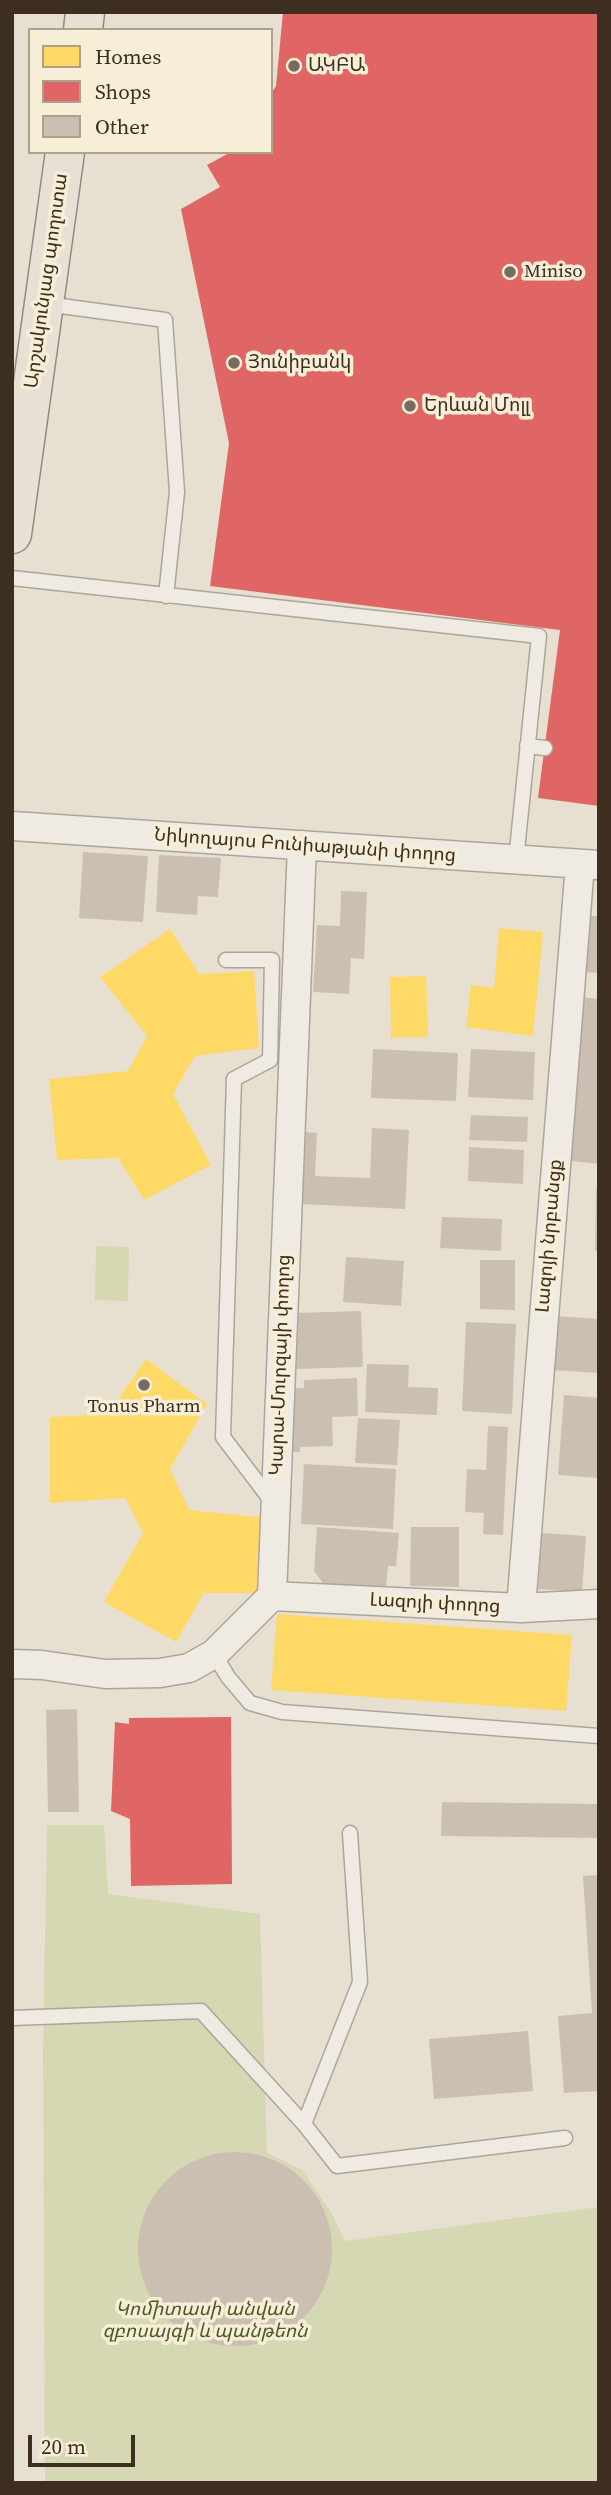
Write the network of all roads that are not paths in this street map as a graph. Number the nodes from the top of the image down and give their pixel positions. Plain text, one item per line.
1 (65, 154) edge
2 (44, 304) junction
3 (12, 534) edge
4 (12, 578) edge
5 (166, 596) junction
6 (527, 746) junction
7 (545, 748) dead end
8 (12, 826) edge
9 (302, 845) junction
10 (516, 860) junction
11 (590, 864) edge
12 (226, 960) dead end
13 (275, 1507) junction
14 (272, 1596) junction
15 (599, 1604) edge
16 (521, 1608) junction
17 (214, 1654) junction
18 (12, 1664) edge
19 (599, 1736) edge
20 (350, 1833) dead end
21 (12, 2018) edge
22 (304, 2124) junction
23 (565, 2138) dead end

1 - 2 main road, Արշակունյաց պողոտա
2 - 3 main road, Արշակունյաց պողոտա
2 - 5 lane
4 - 5 lane
5 - 6 lane
6 - 7 lane
6 - 10 lane
8 - 9 street, Նիկողայոս Բունիաթյանի փողոց
9 - 10 street, Նիկողայոս Բունիաթյանի փողոց
9 - 13 street, Կարա-Մուրզայի փողոց
10 - 11 street, Նիկողայոս Բունիաթյանի փողոց
11 - 16 street, Լազոյի նրբանցք
12 - 13 lane
13 - 14 street, Կարա-Մուրզայի փողոց
14 - 16 street, Լազոյի փողոց
14 - 17 street
15 - 16 street, Լազոյի փողոց
17 - 18 street
17 - 19 lane
20 - 22 lane
21 - 22 lane
22 - 23 lane

